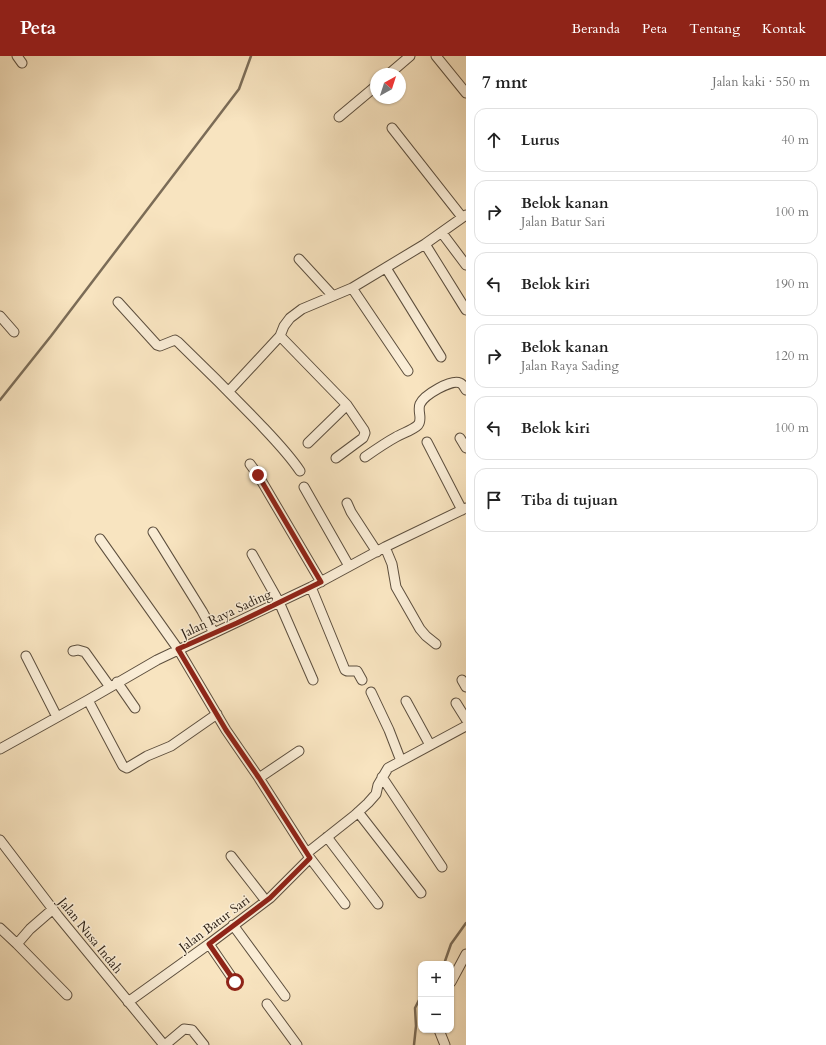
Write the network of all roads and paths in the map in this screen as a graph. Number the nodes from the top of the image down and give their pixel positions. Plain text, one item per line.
1 (410, 56) edge
2 (436, 56) edge
3 (395, 68) edge
4 (370, 91) edge
5 (466, 93) edge
6 (339, 117) dead end
7 (392, 128) dead end
8 (464, 216) edge
9 (442, 233) junction
10 (425, 244) junction
11 (299, 259) dead end
12 (466, 265) edge
13 (386, 268) junction
14 (352, 288) junction
15 (333, 296) junction
16 (118, 302) dead end
17 (466, 310) edge
18 (0, 316) edge
19 (14, 332) dead end
20 (280, 336) junction
21 (441, 357) dead end
22 (408, 372) dead end
23 (466, 390) edge
24 (229, 391) junction
25 (346, 406) junction
26 (460, 438) dead end
27 (427, 442) dead end
28 (308, 443) dead end
29 (466, 448) edge
30 (364, 457) dead end
31 (336, 458) dead end
32 (250, 464) dead end
33 (300, 471) dead end
34 (304, 487) dead end
35 (347, 503) dead end
36 (464, 509) edge
37 (153, 532) dead end
38 (100, 539) dead end
39 (381, 550) junction
40 (252, 554) dead end
41 (349, 566) junction
42 (321, 582) junction
43 (311, 587) junction
44 (279, 602) junction
45 (214, 633) junction
46 (436, 644) dead end
47 (178, 649) junction
48 (73, 650) dead end
49 (26, 656) dead end
50 (313, 680) dead end
51 (362, 680) dead end
52 (114, 685) junction
53 (371, 692) dead end
54 (88, 700) junction
55 (406, 701) dead end
56 (456, 703) dead end
57 (135, 708) dead end
58 (217, 714) junction
59 (58, 717) junction
60 (466, 719) edge
61 (466, 726) edge
62 (430, 745) junction
63 (0, 748) edge
64 (299, 751) dead end
65 (401, 761) junction
66 (382, 777) junction
67 (259, 778) junction
68 (358, 812) junction
69 (328, 837) junction
70 (0, 840) edge
71 (308, 855) junction
72 (231, 856) dead end
73 (442, 867) dead end
74 (421, 893) dead end
75 (266, 901) junction
76 (345, 904) dead end
77 (378, 904) dead end
78 (53, 909) junction
79 (233, 925) junction
80 (0, 928) edge
81 (17, 944) junction
82 (209, 944) junction
83 (466, 954) edge
84 (454, 976) edge
85 (235, 982) dead end
86 (68, 995) dead end
87 (285, 996) dead end
88 (128, 1002) junction
89 (267, 1004) dead end
90 (440, 1033) edge
91 (164, 1045) edge
92 (204, 1045) edge
93 (297, 1045) edge
94 (444, 1045) edge

1 - 3 street
2 - 5 street
4 - 6 street
7 - 8 street
8 - 9 street
9 - 10 street
9 - 12 street
10 - 13 street
10 - 17 street
11 - 15 street
13 - 14 street
13 - 21 street
14 - 15 street
14 - 22 street
15 - 20 street
16 - 24 street
18 - 19 street
20 - 24 street
20 - 25 street
23 - 30 street
24 - 33 street
25 - 28 street
25 - 31 street
26 - 29 street
27 - 36 street
32 - 42 street
34 - 41 street
35 - 39 street
36 - 39 street, Jalan Raya Sading
37 - 45 street
38 - 47 street
39 - 41 street, Jalan Raya Sading
39 - 46 street
40 - 44 street
41 - 42 street, Jalan Raya Sading
42 - 43 street, Jalan Raya Sading
43 - 44 street, Jalan Raya Sading
43 - 51 street
44 - 45 street, Jalan Raya Sading
44 - 50 street
45 - 47 street, Jalan Raya Sading
47 - 52 street, Jalan Raya Sading
47 - 58 street
48 - 52 street
49 - 59 street
52 - 54 street, Jalan Raya Sading
52 - 57 street
53 - 65 street
54 - 58 street
54 - 59 street, Jalan Raya Sading
55 - 62 street
56 - 60 street
58 - 67 street
59 - 63 street, Jalan Raya Sading
61 - 62 street
62 - 65 street
64 - 67 street
65 - 66 street
66 - 68 street, Jalan Batur Sari
66 - 73 street
67 - 71 street
68 - 69 street, Jalan Batur Sari
68 - 74 street
69 - 71 street, Jalan Batur Sari
69 - 77 street
70 - 78 street, Jalan Nusa Indah
71 - 75 street, Jalan Batur Sari
71 - 76 street
72 - 75 street
75 - 79 street, Jalan Batur Sari
78 - 81 street
78 - 88 street, Jalan Nusa Indah
79 - 82 street, Jalan Batur Sari
79 - 87 street
80 - 81 street
81 - 86 street
82 - 85 street
82 - 88 street, Jalan Batur Sari
83 - 84 street
88 - 91 street, Jalan Nusa Indah
89 - 93 street
90 - 94 street
91 - 92 street

